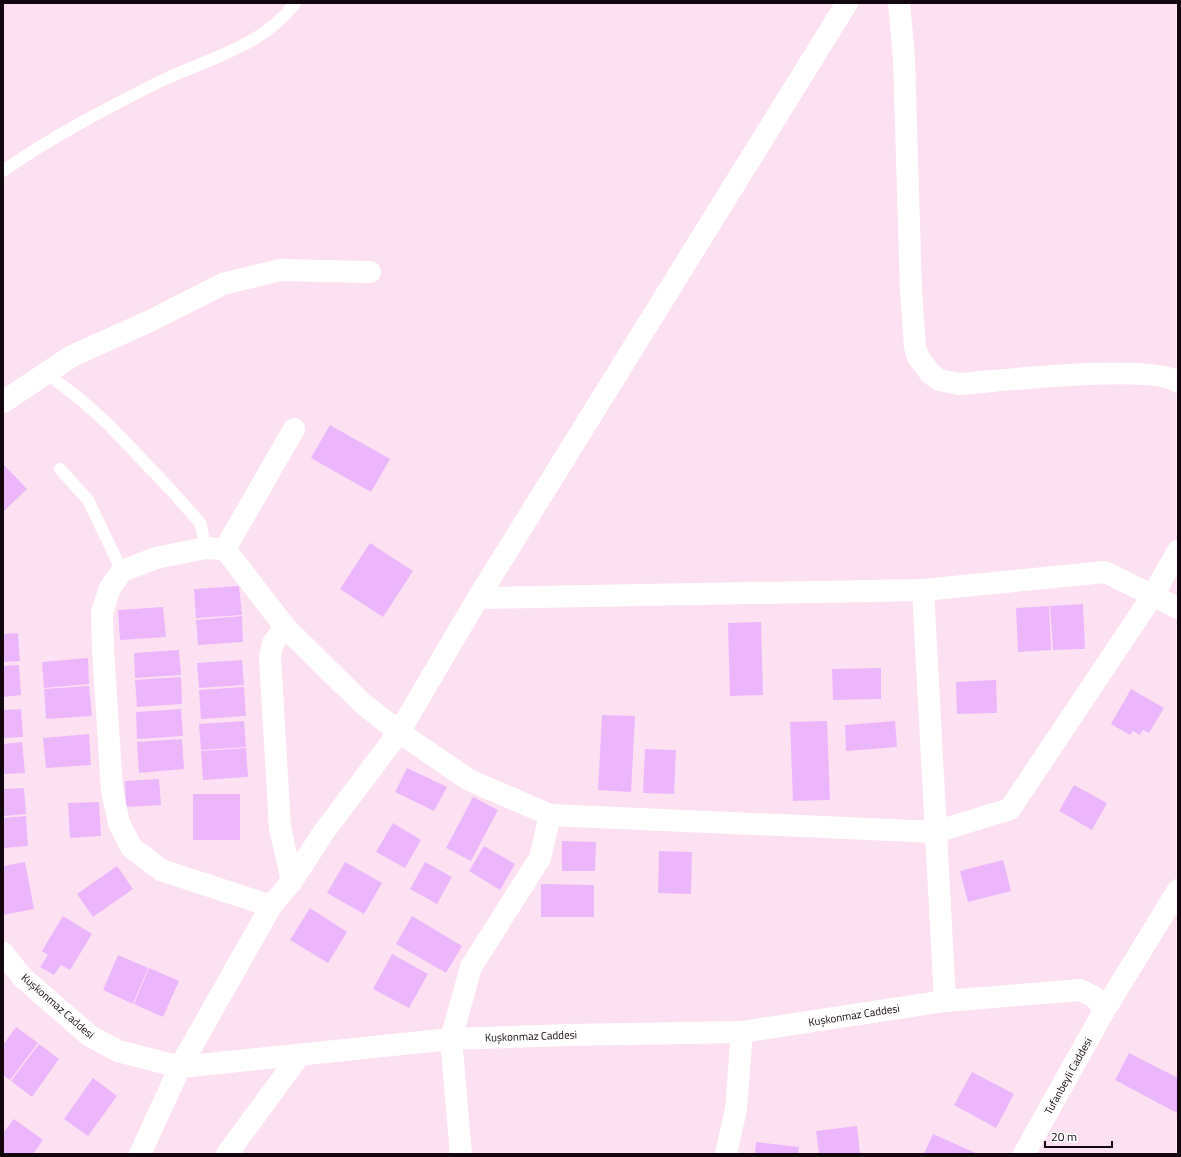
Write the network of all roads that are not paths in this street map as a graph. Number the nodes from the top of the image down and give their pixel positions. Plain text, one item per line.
1 (295, 3) edge
2 (847, 3) edge
3 (899, 3) edge
4 (3, 171) edge
5 (370, 272) dead end
6 (46, 373) junction
7 (1178, 382) edge
8 (3, 402) edge
9 (294, 429) dead end
10 (60, 469) dead end
11 (215, 548) junction
12 (1178, 551) edge
13 (122, 572) junction
14 (923, 590) junction
15 (1153, 595) junction
16 (478, 598) junction
17 (1178, 608) edge
18 (285, 626) junction
19 (399, 732) junction
20 (550, 815) junction
21 (935, 832) junction
22 (292, 881) junction
23 (1178, 890) edge
24 (271, 906) junction
25 (3, 953) edge
26 (945, 1001) junction
27 (1100, 1005) junction
28 (742, 1032) junction
29 (451, 1039) junction
30 (300, 1056) junction
31 (180, 1067) junction
32 (140, 1154) edge
33 (227, 1154) edge
34 (461, 1154) edge
35 (726, 1154) edge
36 (1024, 1154) edge

1 - 4 lane
2 - 16 street
3 - 7 street
5 - 6 street
6 - 8 street
6 - 11 lane
9 - 11 street
10 - 13 lane
11 - 13 street
11 - 18 street
12 - 15 street
13 - 24 street
14 - 15 street
14 - 16 street
14 - 21 street
15 - 17 street
15 - 21 street
16 - 19 street
18 - 19 street
18 - 22 street
19 - 20 street
19 - 22 street
20 - 21 street
20 - 29 street
21 - 26 street
22 - 24 street
23 - 27 street, Tufanbeyli Caddesi
24 - 31 street
25 - 31 street, Kuşkonmaz Caddesi
26 - 27 street, Kuşkonmaz Caddesi
26 - 28 street, Kuşkonmaz Caddesi
27 - 36 street, Tufanbeyli Caddesi
28 - 29 street, Kuşkonmaz Caddesi
28 - 35 street
29 - 30 street, Kuşkonmaz Caddesi
29 - 34 street
30 - 31 street, Kuşkonmaz Caddesi
30 - 33 street
31 - 32 street

